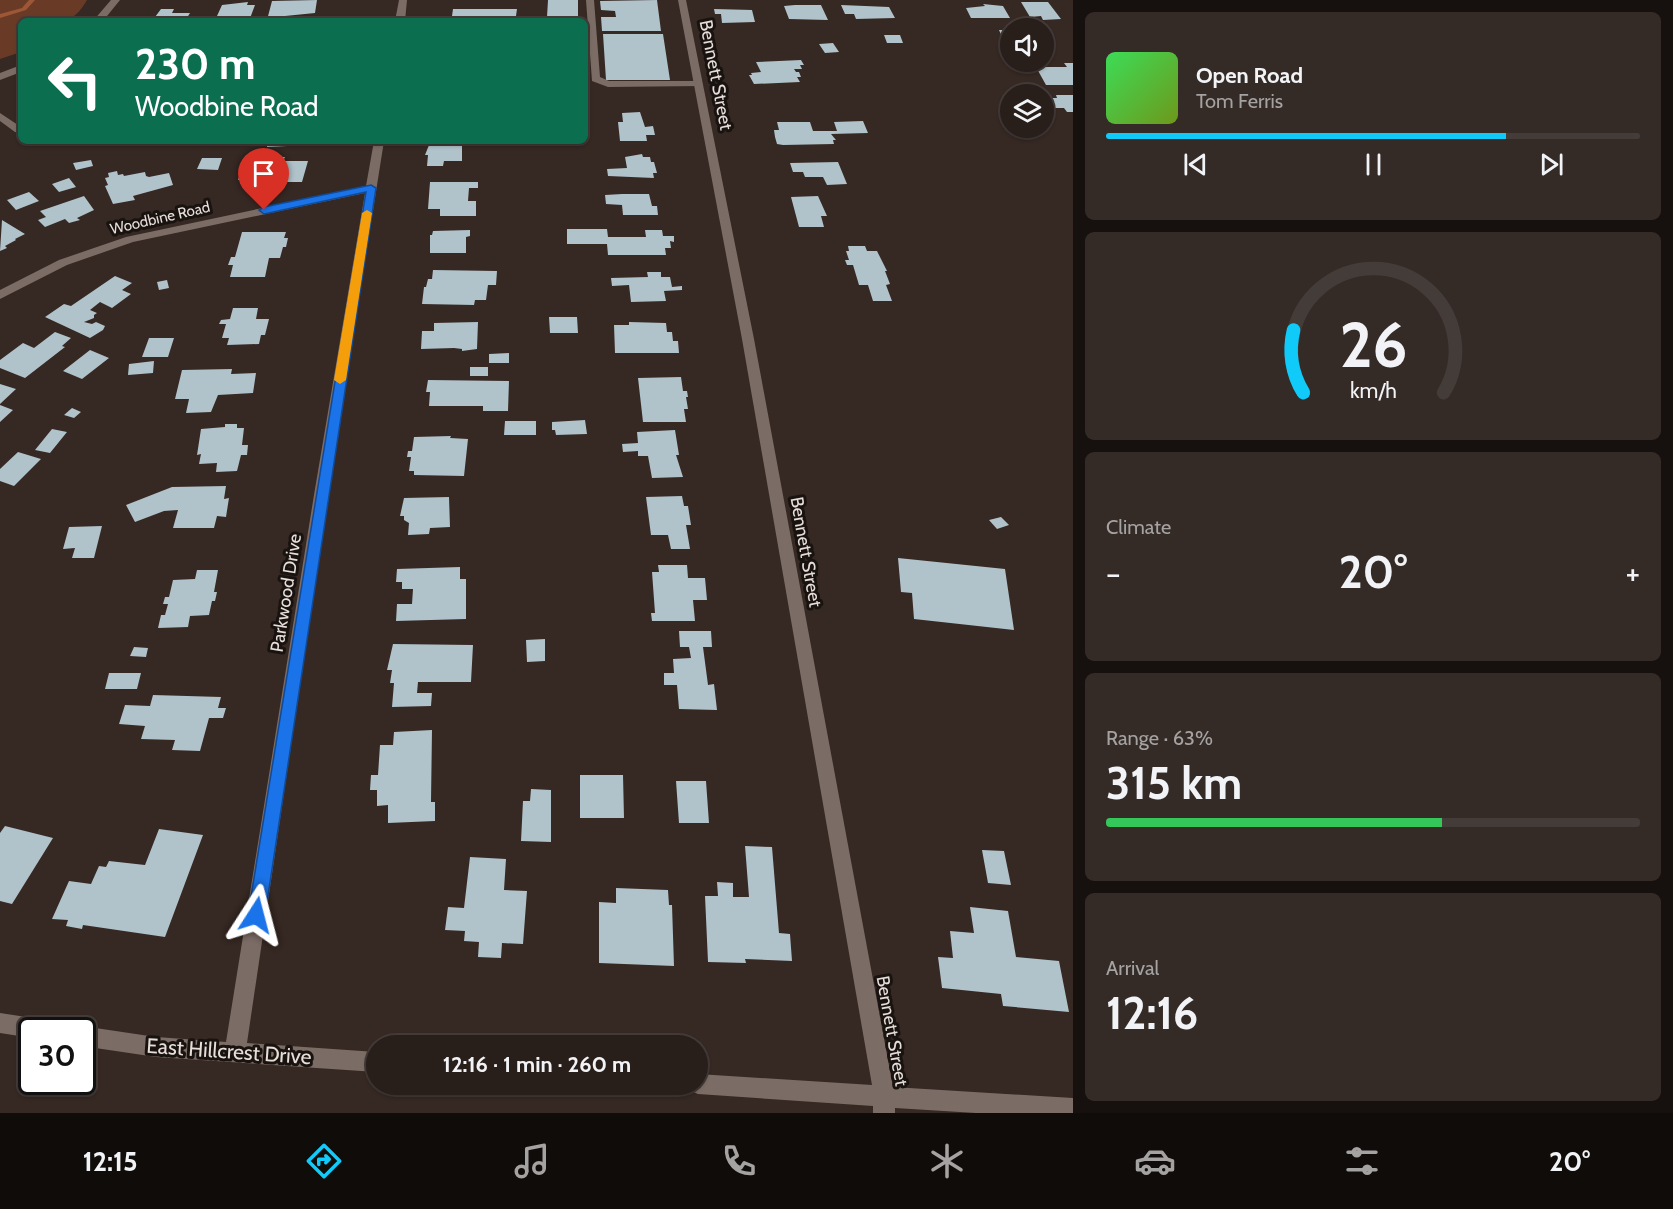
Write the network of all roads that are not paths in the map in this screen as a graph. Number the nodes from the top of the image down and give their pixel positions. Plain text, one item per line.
1 (116, 0) edge
2 (403, 0) edge
3 (590, 0) edge
4 (682, 0) edge
5 (101, 18) edge
6 (400, 18) edge
7 (18, 69) edge
8 (0, 77) edge
9 (698, 84) junction
10 (0, 116) edge
11 (18, 129) edge
12 (378, 144) edge
13 (371, 188) junction
14 (0, 295) edge
15 (0, 1023) edge
16 (18, 1026) edge
17 (96, 1038) edge
18 (235, 1052) junction
19 (366, 1061) edge
20 (708, 1084) edge
21 (884, 1105) edge
22 (1073, 1109) edge

1 - 5 street
2 - 6 street
3 - 9 street
4 - 9 street, Bennett Street
7 - 8 street
9 - 21 street, Bennett Street
10 - 11 street
12 - 13 street, Parkwood Drive
13 - 14 street, Woodbine Road
13 - 18 street, Parkwood Drive
15 - 16 street
17 - 18 street, East Hillcrest Drive
18 - 19 street, East Hillcrest Drive
20 - 21 street
21 - 22 street

